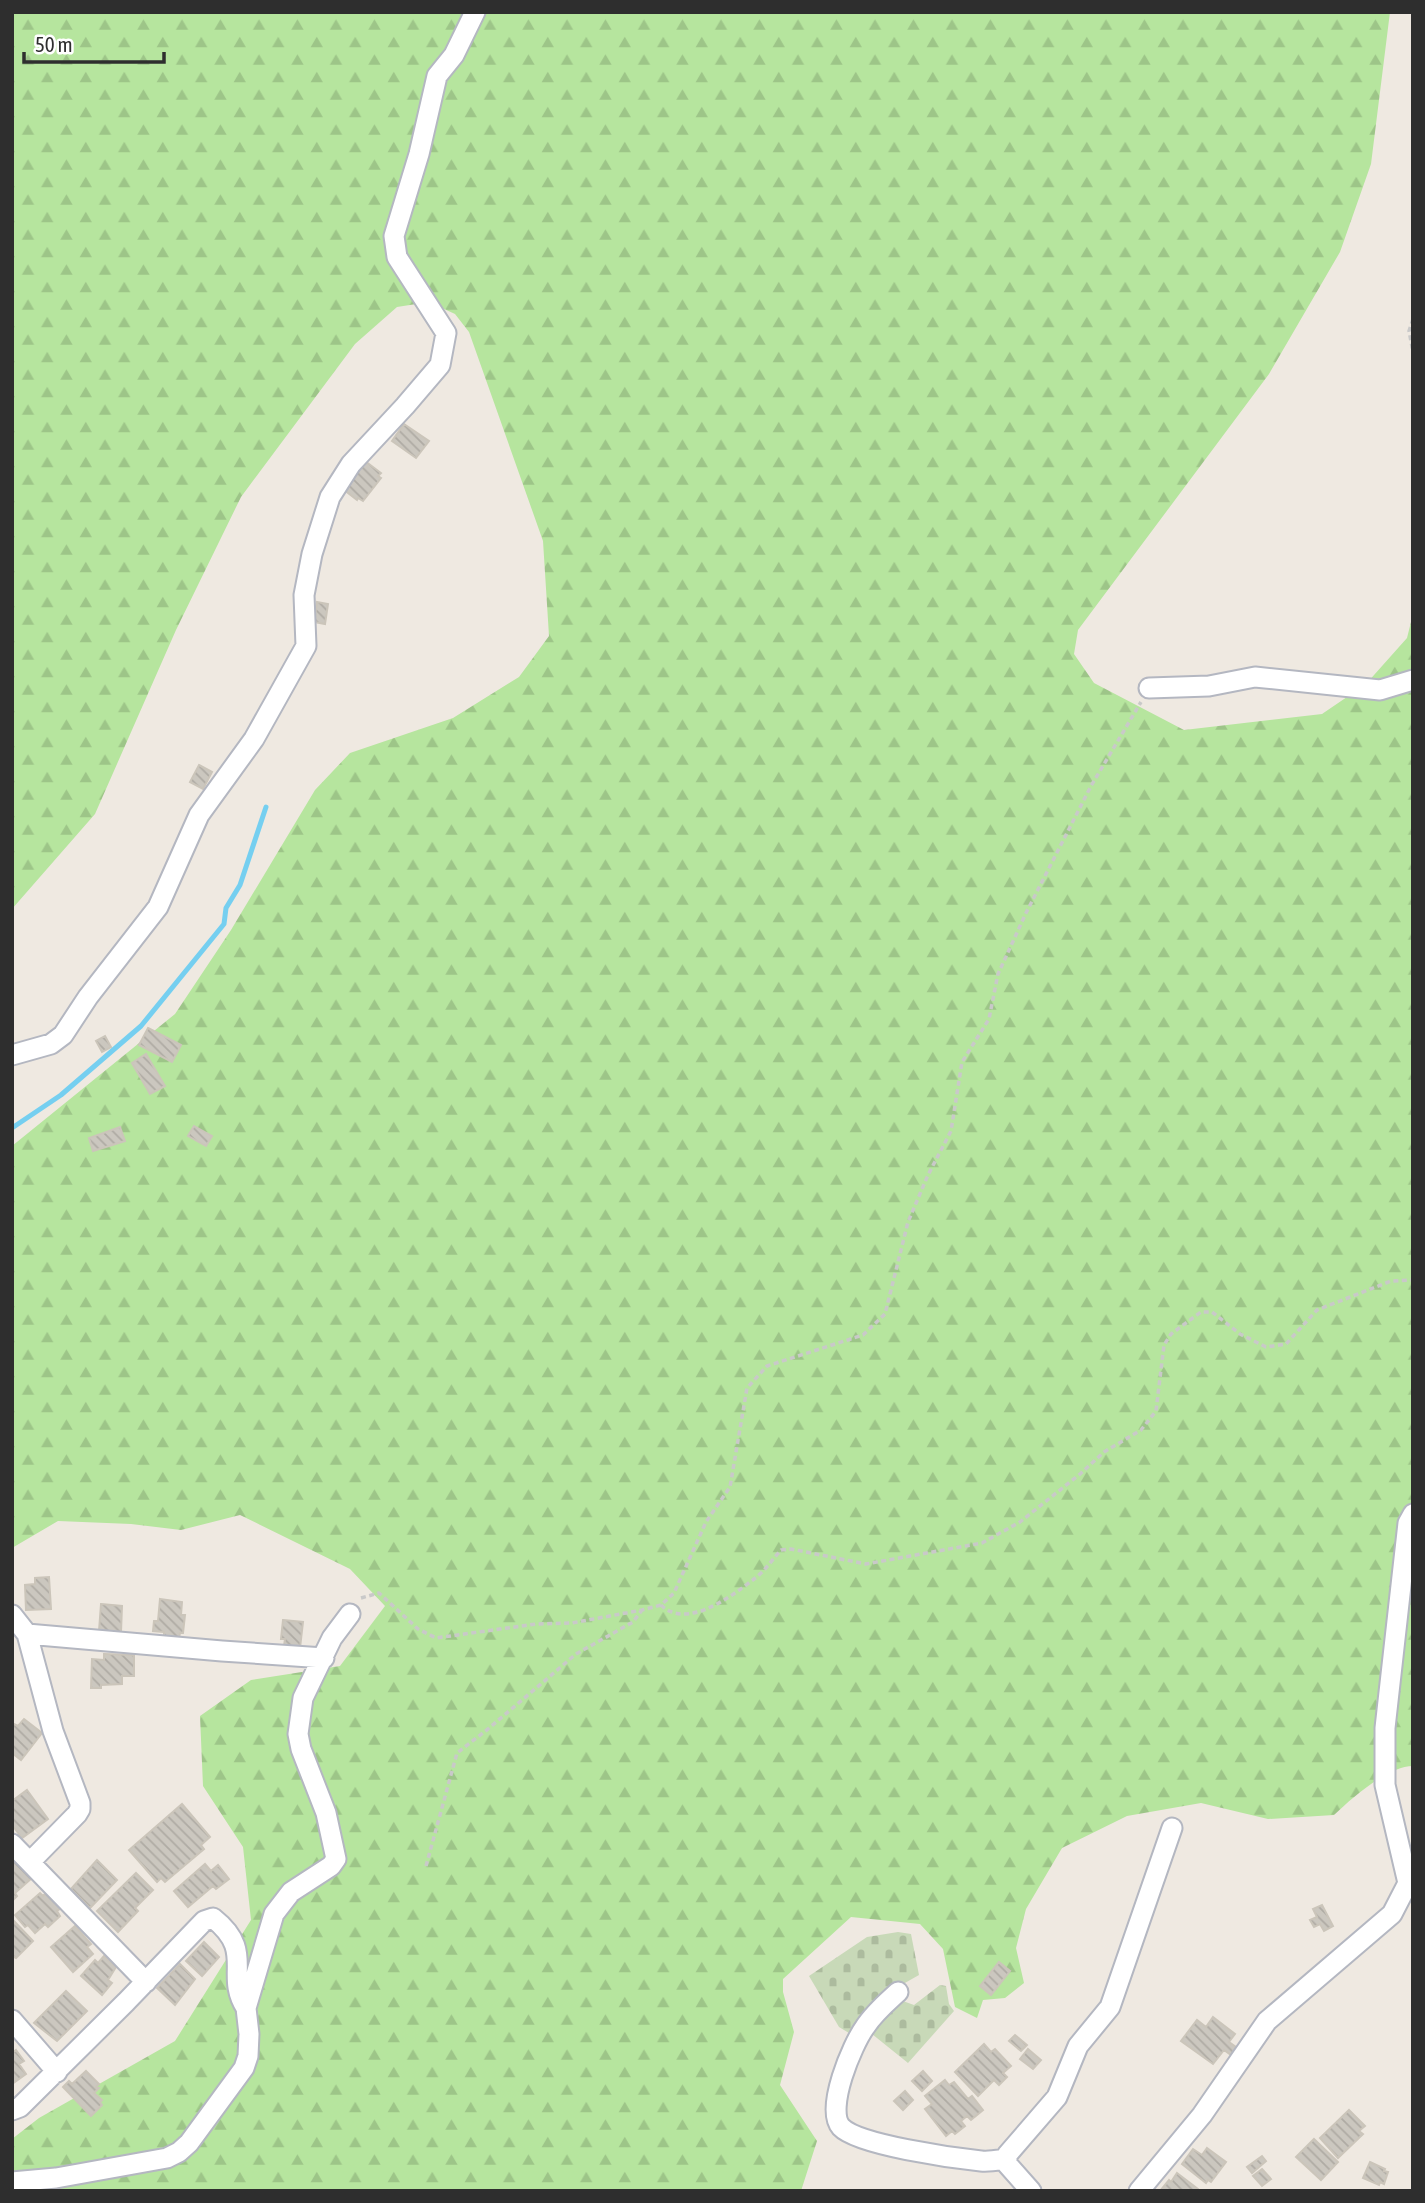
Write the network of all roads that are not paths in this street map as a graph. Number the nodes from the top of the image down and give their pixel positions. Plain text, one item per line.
1 (475, 12) edge
2 (1413, 680) edge
3 (1149, 688) road end
4 (12, 1055) edge
5 (1413, 1514) edge
6 (350, 1614) road end
7 (12, 1615) edge
8 (27, 1634) junction
9 (324, 1658) junction
10 (1172, 1828) dead end
11 (12, 1843) edge
12 (30, 1862) junction
13 (1411, 1881) edge
14 (146, 1982) junction
15 (898, 1992) dead end
16 (246, 2008) junction
17 (12, 2020) edge
18 (57, 2072) junction
19 (12, 2110) edge
20 (1007, 2159) junction
21 (12, 2182) edge
22 (1031, 2191) edge
23 (1139, 2191) edge

1 - 4 street
2 - 3 street
5 - 13 street
6 - 9 street
7 - 8 street
8 - 9 street
8 - 12 street
9 - 16 street
10 - 20 street
11 - 12 street
12 - 14 street
13 - 23 street
14 - 16 street
14 - 18 street
15 - 20 street
16 - 21 street
17 - 18 street
18 - 19 street
20 - 22 street

